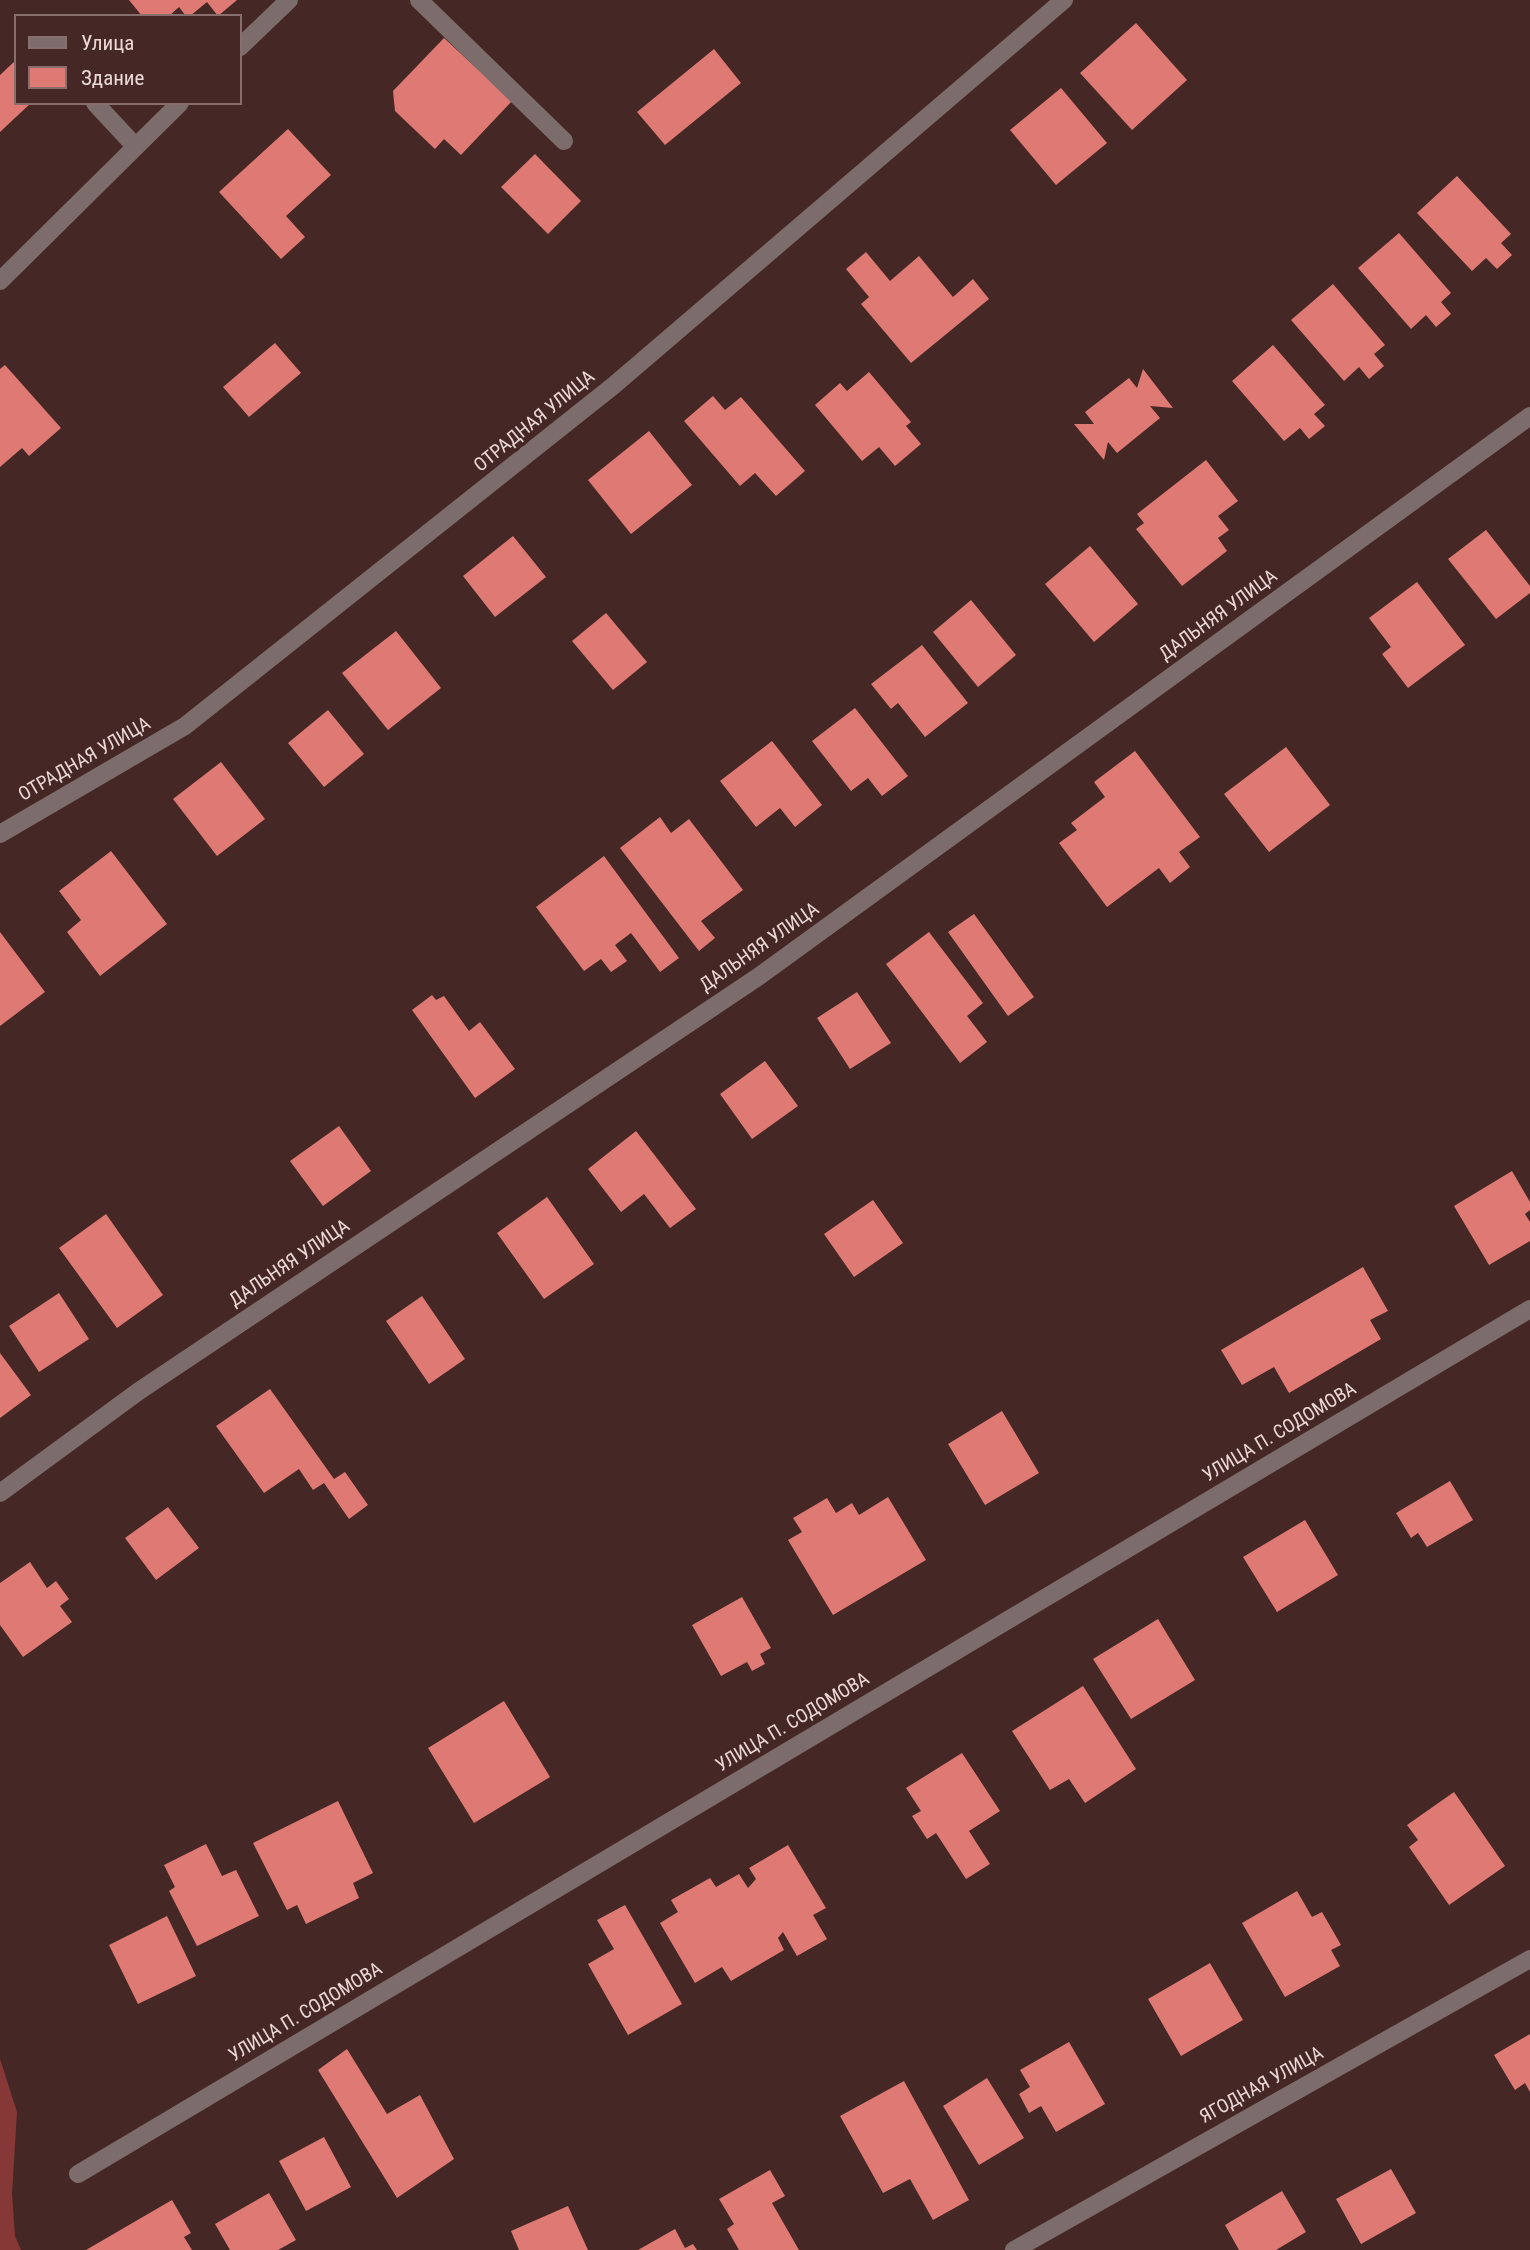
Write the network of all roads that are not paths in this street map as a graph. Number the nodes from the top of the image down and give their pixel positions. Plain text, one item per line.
1 (289, 0) edge
2 (419, 0) edge
3 (1064, 0) edge
4 (242, 45) edge
5 (97, 105) edge
6 (178, 105) edge
7 (564, 141) dead end
8 (135, 146) junction
9 (0, 281) edge
10 (1530, 416) edge
11 (0, 834) edge
12 (1530, 1308) edge
13 (0, 1493) edge
14 (1530, 1959) edge
15 (78, 2174) dead end
16 (1014, 2250) edge

1 - 4 street
2 - 7 street
3 - 11 street, ОТРАДНАЯ УЛИЦА
5 - 8 street
6 - 8 street
8 - 9 street
10 - 13 street, ДАЛЬНЯЯ УЛИЦА
12 - 15 street, УЛИЦА П. СОДОМОВА
14 - 16 street, ЯГОДНАЯ УЛИЦА

